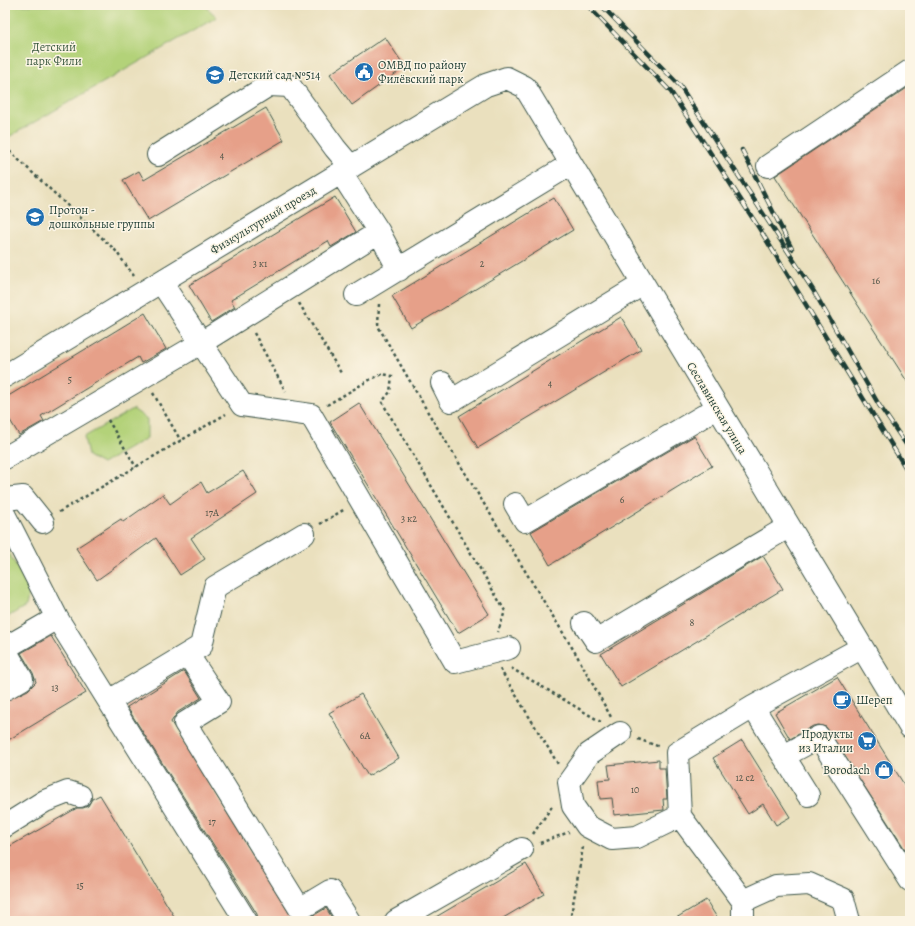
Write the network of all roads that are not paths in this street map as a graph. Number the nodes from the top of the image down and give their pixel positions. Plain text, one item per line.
1 (910, 71) edge
2 (525, 87) joint
3 (158, 155) dead end
4 (571, 164) junction
5 (768, 166) dead end
6 (346, 170) junction
7 (379, 232) junction
8 (398, 270) junction
9 (643, 284) junction
10 (153, 287) junction
11 (356, 295) dead end
12 (201, 343) junction
13 (5, 376) edge
14 (442, 383) dead end
15 (717, 408) junction
16 (5, 458) edge
17 (5, 499) edge
18 (515, 504) dead end
19 (5, 516) edge
20 (43, 522) road end
21 (788, 527) junction
22 (304, 534) road end
23 (57, 618) junction
24 (584, 623) dead end
25 (861, 648) junction
26 (5, 649) edge
27 (499, 650) road end
28 (188, 655) junction
29 (5, 689) edge
30 (109, 701) junction
31 (753, 707) junction
32 (910, 728) edge
33 (620, 733) road end
34 (784, 756) junction
35 (808, 795) dead end
36 (80, 796) dead end
37 (680, 816) junction
38 (5, 826) edge
39 (522, 849) road end
40 (907, 870) edge
41 (743, 911) edge
42 (246, 921) edge
43 (349, 921) edge
44 (396, 921) edge
45 (849, 921) edge

1 - 5 street
2 - 4 street, Сеславинская улица
2 - 6 street, Физкультурный проезд
3 - 6 street
4 - 8 street
4 - 9 street, Сеславинская улица
6 - 7 street
6 - 10 street, Физкультурный проезд
7 - 8 street
7 - 12 street
8 - 11 street
9 - 14 street
9 - 15 street, Сеславинская улица
10 - 12 street
10 - 13 street, Физкультурный проезд
12 - 16 street
12 - 27 street
15 - 18 street
15 - 21 street, Сеславинская улица
17 - 20 street
19 - 23 street
21 - 24 street
21 - 25 street, Сеславинская улица
22 - 28 street
23 - 26 street
23 - 30 street
25 - 31 street
25 - 32 street, Сеславинская улица
26 - 29 street
28 - 30 street
28 - 43 street
30 - 42 street
31 - 34 street
31 - 37 street
33 - 37 street
34 - 35 street
34 - 40 street
36 - 38 street
37 - 41 street
39 - 44 street
41 - 45 street

